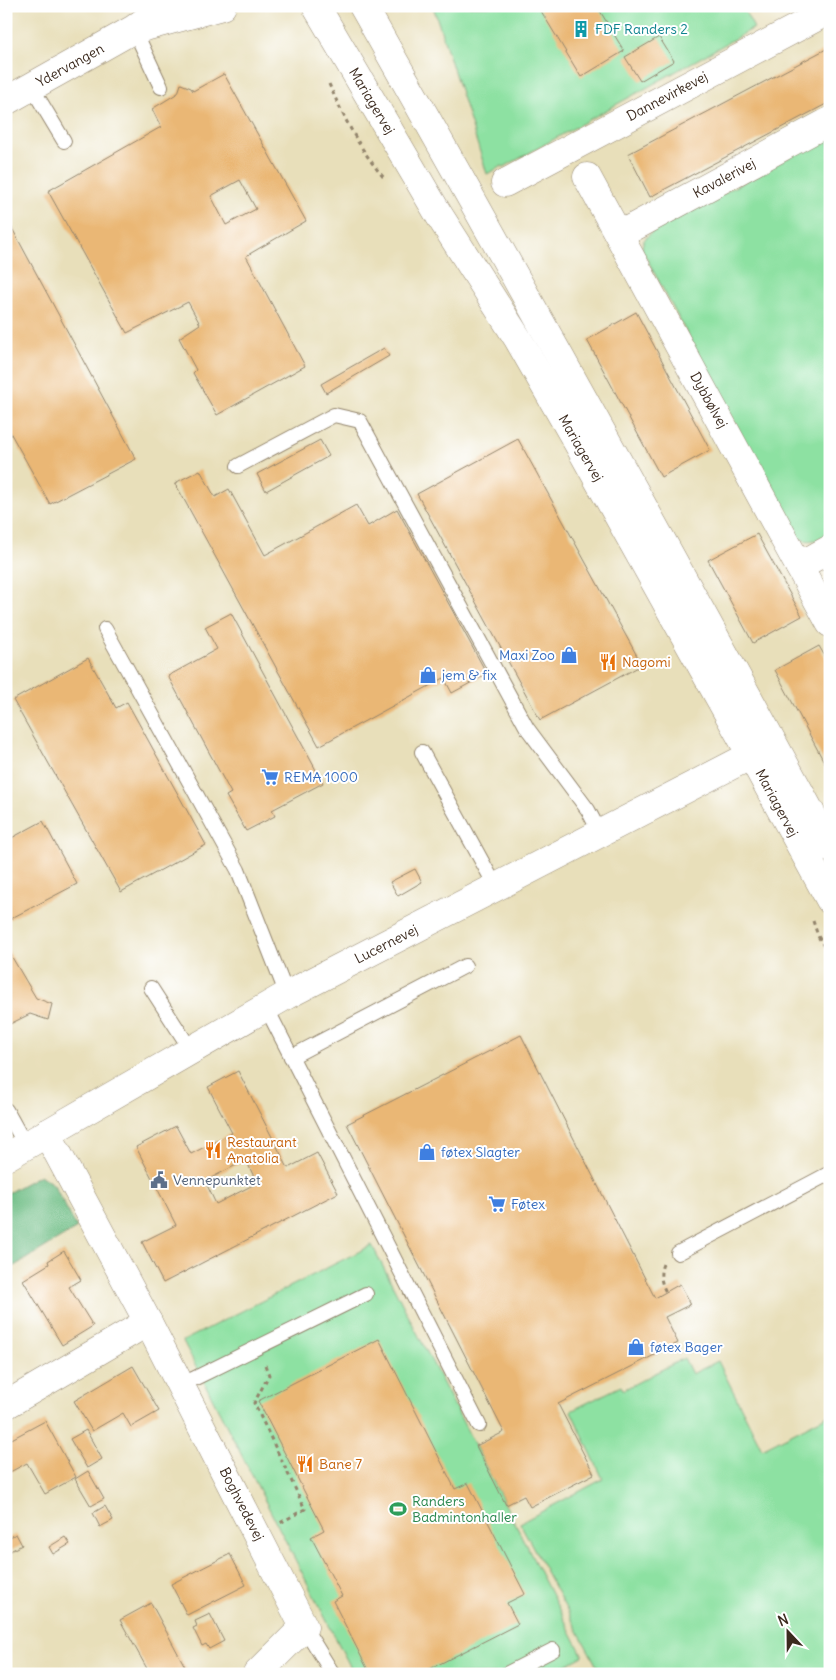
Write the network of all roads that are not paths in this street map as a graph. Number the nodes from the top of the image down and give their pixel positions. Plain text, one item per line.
1 (165, 6) edge
2 (222, 6) edge
3 (316, 6) edge
4 (363, 6) edge
5 (830, 10) edge
6 (134, 29) junction
7 (32, 86) junction
8 (161, 86) dead end
9 (6, 101) edge
10 (830, 121) edge
11 (64, 141) dead end
12 (587, 177) dead end
13 (505, 183) dead end
14 (618, 235) junction
15 (238, 466) dead end
16 (830, 550) edge
17 (800, 566) junction
18 (830, 623) edge
19 (104, 630) dead end
20 (762, 749) junction
21 (422, 752) dead end
22 (600, 833) junction
23 (830, 848) edge
24 (496, 887) junction
25 (830, 900) edge
26 (465, 966) dead end
27 (151, 988) dead end
28 (276, 1001) junction
29 (191, 1050) junction
30 (291, 1057) junction
31 (6, 1110) edge
32 (26, 1145) edge
33 (830, 1173) edge
34 (678, 1253) dead end
35 (366, 1294) dead end
36 (148, 1322) junction
37 (181, 1385) junction
38 (6, 1405) edge
39 (479, 1425) dead end
40 (304, 1627) junction
41 (553, 1650) dead end
42 (257, 1674) edge
43 (333, 1674) edge
44 (506, 1674) edge

1 - 6 street, Ydervangen
2 - 6 street, Ydervangen
3 - 20 street, Mariagervej
4 - 20 street, Mariagervej
5 - 13 street, Dannevirkevej
6 - 7 street, Ydervangen
6 - 8 lane
7 - 9 street, Ydervangen
7 - 11 lane
10 - 14 street, Kavalerivej
12 - 14 street, Dybbølvej
14 - 17 street, Dybbølvej
15 - 22 lane
16 - 17 street
17 - 18 street, Dybbølvej
19 - 28 lane
20 - 22 street, Lucernevej
20 - 23 street, Mariagervej
20 - 25 street, Mariagervej
21 - 24 lane
22 - 24 street, Lucernevej
24 - 28 street, Lucernevej
26 - 30 lane
27 - 29 lane
28 - 29 street, Lucernevej
28 - 30 lane
29 - 32 street, Lucernevej
30 - 39 lane
31 - 32 lane
32 - 36 street, Boghvedevej
33 - 34 lane
35 - 37 lane
36 - 37 street, Boghvedevej
36 - 38 street
37 - 40 street, Boghvedevej
40 - 42 street
40 - 43 lane
41 - 44 lane

